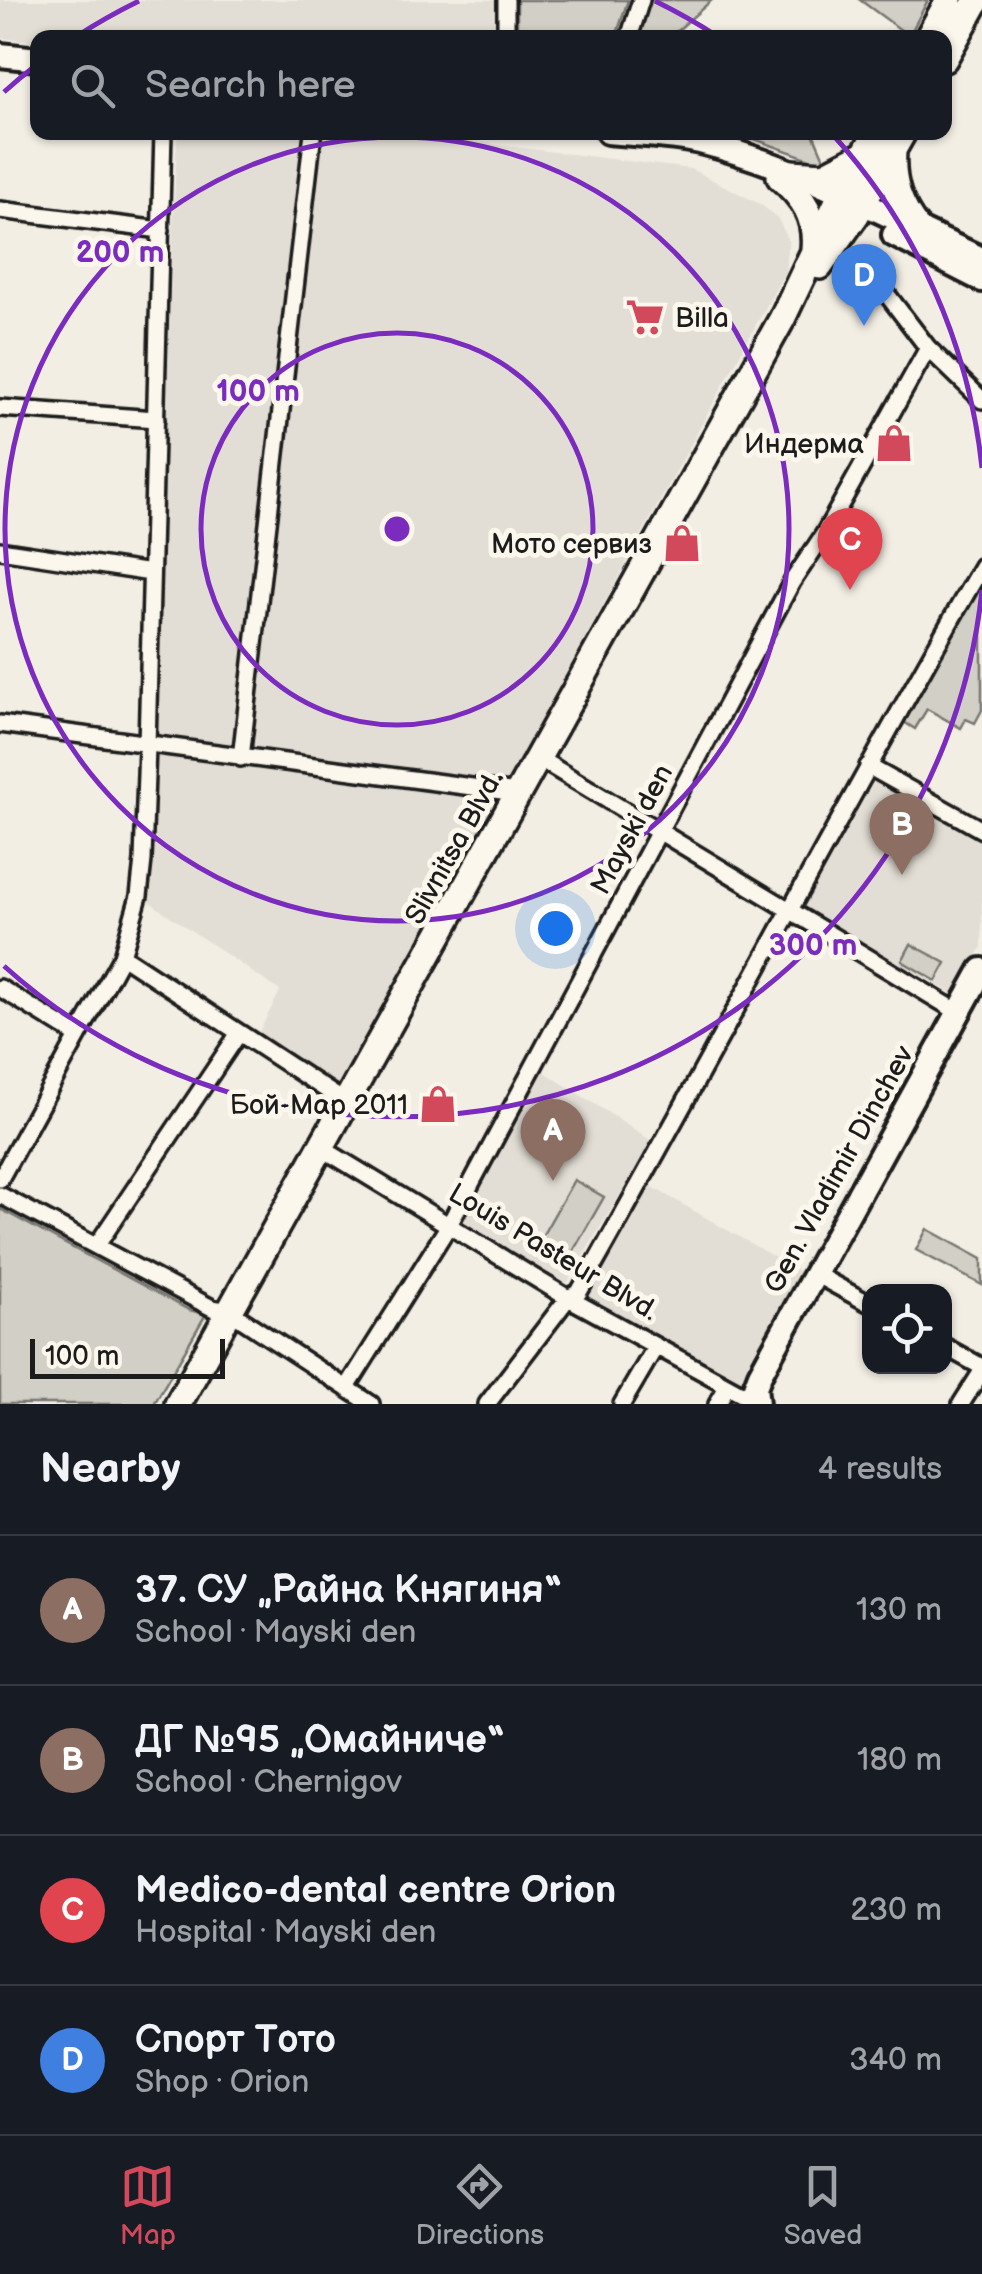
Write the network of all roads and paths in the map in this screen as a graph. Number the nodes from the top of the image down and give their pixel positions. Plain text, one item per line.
1 (506, 0) edge
2 (641, 0) edge
3 (949, 0) edge
4 (977, 0) edge
5 (506, 30) edge
6 (632, 30) edge
7 (932, 30) edge
8 (952, 45) edge
9 (0, 55) edge
10 (30, 58) edge
11 (163, 140) edge
12 (312, 140) edge
13 (688, 140) edge
14 (885, 141) edge
15 (785, 175) junction
16 (849, 204) junction
17 (0, 210) edge
18 (161, 230) junction
19 (918, 230) junction
20 (814, 249) junction
21 (982, 259) edge
22 (873, 276) dead end
23 (982, 280) edge
24 (782, 319) junction
25 (928, 348) junction
26 (982, 400) edge
27 (0, 408) edge
28 (156, 418) junction
29 (0, 550) edge
30 (982, 566) edge
31 (151, 573) junction
32 (0, 724) edge
33 (147, 746) junction
34 (241, 758) junction
35 (538, 758) junction
36 (868, 766) junction
37 (517, 793) junction
38 (659, 829) junction
39 (982, 830) edge
40 (791, 910) junction
41 (122, 956) junction
42 (982, 970) edge
43 (0, 988) edge
44 (958, 1012) junction
45 (239, 1033) junction
46 (78, 1036) junction
47 (346, 1102) junction
48 (320, 1147) junction
49 (0, 1179) edge
50 (0, 1195) edge
51 (449, 1224) junction
52 (98, 1245) junction
53 (815, 1274) junction
54 (568, 1298) junction
55 (862, 1300) edge
56 (229, 1311) junction
57 (656, 1346) junction
58 (952, 1351) edge
59 (982, 1369) edge
60 (348, 1386) junction
61 (727, 1386) junction
62 (756, 1402) edge
63 (178, 1404) edge
64 (371, 1404) edge
65 (487, 1404) edge
66 (622, 1404) edge
67 (717, 1404) edge
68 (960, 1404) edge

1 - 5 street
2 - 6 street
3 - 7 main road
4 - 8 main road
9 - 10 street
11 - 18 street
12 - 34 street
13 - 15 street
14 - 15 main road
14 - 16 main road, Slivnitsa Blvd.
14 - 19 main road
15 - 16 street
15 - 20 main road
16 - 19 street
16 - 20 main road, Slivnitsa Blvd.
16 - 23 street
16 - 24 main road, Slivnitsa Blvd.
17 - 18 street
18 - 28 street
19 - 21 street
20 - 24 main road, Slivnitsa Blvd.
22 - 25 street
24 - 35 main road, Slivnitsa Blvd.
25 - 26 street
25 - 38 street, Mayski den
27 - 28 street
28 - 31 street
29 - 31 street
30 - 36 street
31 - 33 street
32 - 33 street
33 - 34 street
33 - 41 street
34 - 37 street
35 - 37 main road, Slivnitsa Blvd.
35 - 38 street
36 - 39 street
36 - 40 street
37 - 47 main road, Slivnitsa Blvd.
38 - 40 street
38 - 51 street, Mayski den
40 - 44 street
40 - 54 street
41 - 45 street
41 - 46 street
42 - 44 street, Gen. Vladimir Dinchev
43 - 46 street
44 - 53 street, Gen. Vladimir Dinchev
45 - 47 street
45 - 52 street
46 - 49 street
47 - 48 main road, Slivnitsa Blvd.
48 - 51 street, Louis Pasteur Blvd.
48 - 56 main road, Slivnitsa Blvd.
50 - 52 street
51 - 54 street, Louis Pasteur Blvd.
51 - 60 street, Mayski den
52 - 56 street
53 - 55 street
53 - 62 street, Gen. Vladimir Dinchev
54 - 57 street, Louis Pasteur Blvd.
54 - 65 street
56 - 60 street
56 - 63 main road, Slivnitsa Blvd.
57 - 61 street, Louis Pasteur Blvd.
57 - 66 street
58 - 59 street
59 - 68 street
60 - 64 street
61 - 62 street, Louis Pasteur Blvd.
61 - 67 street

